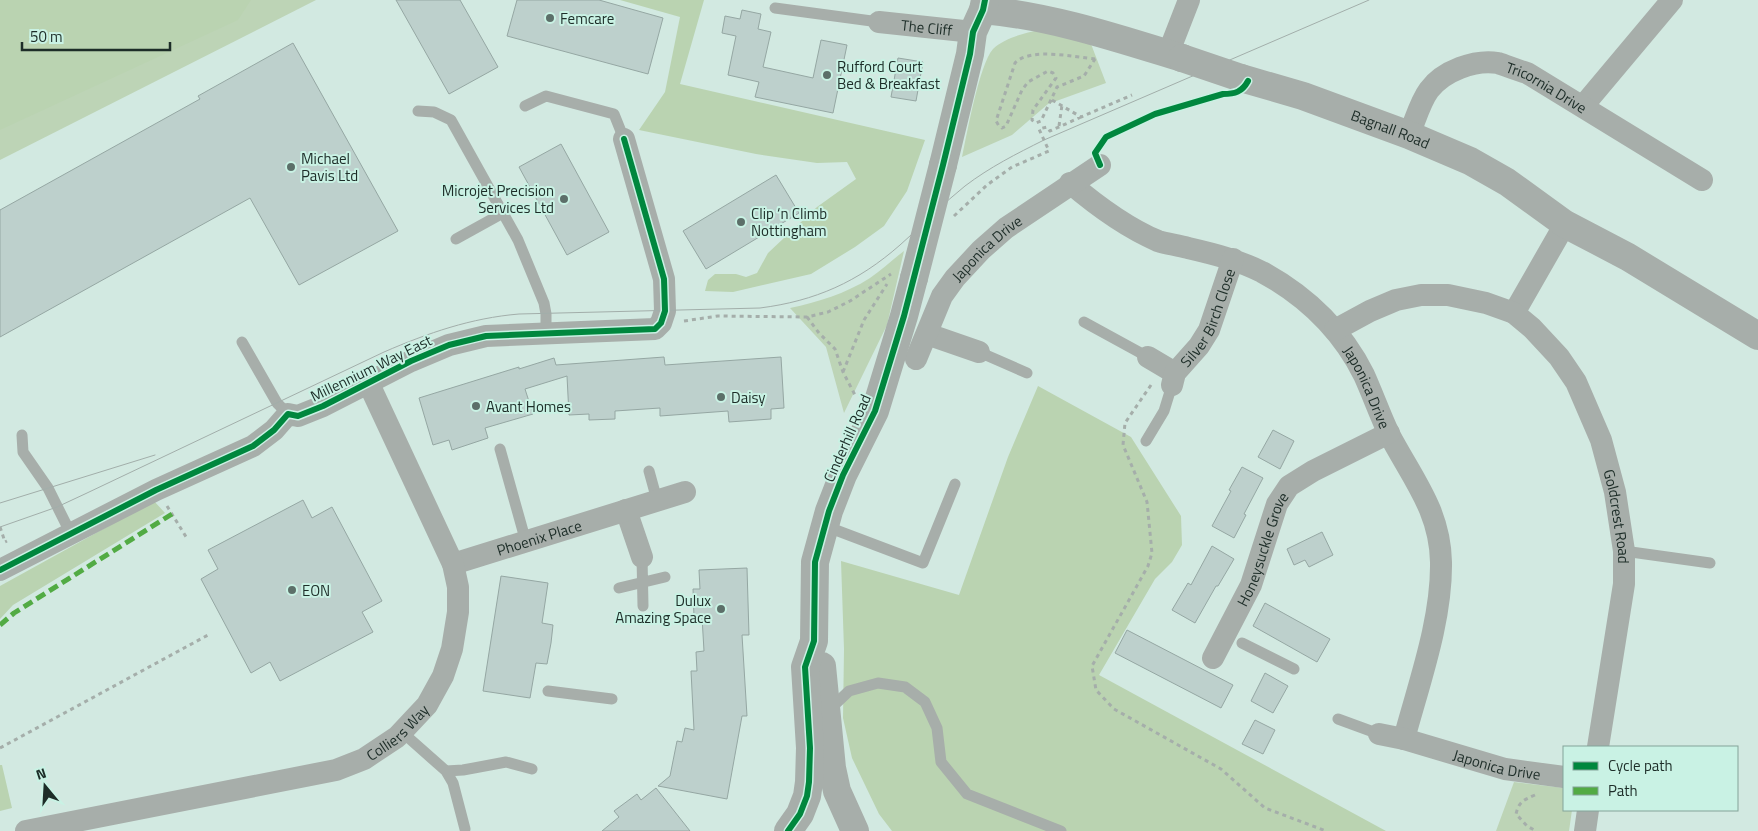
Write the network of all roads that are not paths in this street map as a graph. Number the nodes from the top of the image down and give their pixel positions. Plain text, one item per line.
1 (1189, 0) edge
2 (1672, 0) edge
3 (775, 8) dead end
4 (980, 14) edge
5 (879, 22) joint
6 (1175, 56) junction
7 (525, 106) dead end
8 (1583, 106) junction
9 (418, 111) dead end
10 (1409, 135) junction
11 (624, 139) joint
12 (1100, 165) dead end
13 (1702, 180) dead end
14 (1070, 183) junction
15 (503, 213) junction
16 (1565, 224) junction
17 (456, 239) dead end
18 (1233, 258) junction
19 (1514, 313) junction
20 (1084, 322) dead end
21 (1335, 330) junction
22 (546, 333) junction
23 (927, 334) junction
24 (1758, 336) edge
25 (242, 342) dead end
26 (980, 352) joint
27 (1148, 357) joint
28 (916, 359) dead end
29 (1027, 373) dead end
30 (1168, 379) junction
31 (368, 382) junction
32 (288, 414) junction
33 (1389, 433) junction
34 (22, 435) dead end
35 (1146, 441) dead end
36 (500, 449) dead end
37 (649, 470) dead end
38 (954, 484) dead end
39 (685, 492) dead end
40 (657, 500) junction
41 (626, 510) junction
42 (825, 526) junction
43 (71, 534) junction
44 (526, 542) junction
45 (1624, 551) junction
46 (642, 557) joint
47 (1710, 562) dead end
48 (453, 564) junction
49 (0, 570) edge
50 (665, 577) dead end
51 (641, 583) junction
52 (619, 588) dead end
53 (643, 606) dead end
54 (1234, 638) junction
55 (814, 641) junction
56 (1213, 658) dead end
57 (1294, 669) dead end
58 (548, 692) dead end
59 (612, 699) dead end
60 (827, 712) junction
61 (1338, 719) dead end
62 (402, 732) junction
63 (1379, 734) joint
64 (1404, 739) junction
65 (1598, 746) edge
66 (532, 769) dead end
67 (446, 771) junction
68 (1563, 777) edge
69 (1588, 811) edge
70 (81, 826) edge
71 (465, 829) dead end
72 (26, 831) edge
73 (788, 831) edge
74 (856, 831) edge
75 (1060, 831) edge
76 (1586, 831) edge

1 - 6 street
2 - 8 street
3 - 5 lane
4 - 5 street, The Cliff
4 - 6 street, Bagnall Road
4 - 42 street, Cinderhill Road, bridge
6 - 10 street, Bagnall Road, bridge
7 - 11 lane
8 - 10 street, Tricornia Drive
8 - 13 street, Tricornia Drive
9 - 15 lane
10 - 16 street, Bagnall Road
11 - 22 street, Millennium Way East
12 - 14 street, Japonica Drive
14 - 18 street, Japonica Drive
14 - 23 street, Japonica Drive
15 - 17 lane
15 - 22 lane
16 - 19 street
16 - 24 street, Bagnall Road
18 - 21 street, Japonica Drive
18 - 30 street, Silver Birch Close
19 - 21 street, Goldcrest Road
19 - 45 street, Goldcrest Road
20 - 27 lane
21 - 33 street, Japonica Drive
22 - 31 street, Millennium Way East
23 - 26 street
23 - 28 street, Japonica Drive
25 - 32 lane
26 - 29 lane
27 - 30 street, Silver Birch Close
30 - 35 lane
31 - 32 street, Millennium Way East
31 - 48 street, Colliers Way
32 - 43 street
33 - 54 street, Honeysuckle Grove
33 - 64 street, Japonica Drive
34 - 43 lane
36 - 44 lane
37 - 40 lane
38 - 42 lane
39 - 40 street, Phoenix Place
40 - 41 street, Phoenix Place
41 - 44 street, Phoenix Place
41 - 46 street
42 - 55 street, Cinderhill Road
43 - 49 street
44 - 48 street, Phoenix Place
45 - 47 lane
45 - 65 street, Goldcrest Road
46 - 51 lane
48 - 62 street, Colliers Way
50 - 51 lane
51 - 52 lane
51 - 53 lane
54 - 56 street, Honeysuckle Grove
54 - 57 lane
55 - 60 street, Cinderhill Road
55 - 73 street, Cinderhill Road
58 - 59 lane
60 - 74 street, Cinderhill Road
60 - 75 lane
61 - 63 lane
62 - 67 lane
62 - 70 street, Colliers Way
63 - 64 street, Japonica Drive
64 - 68 street, Japonica Drive
66 - 67 lane
67 - 71 lane
69 - 76 street
70 - 72 street, Colliers Way

